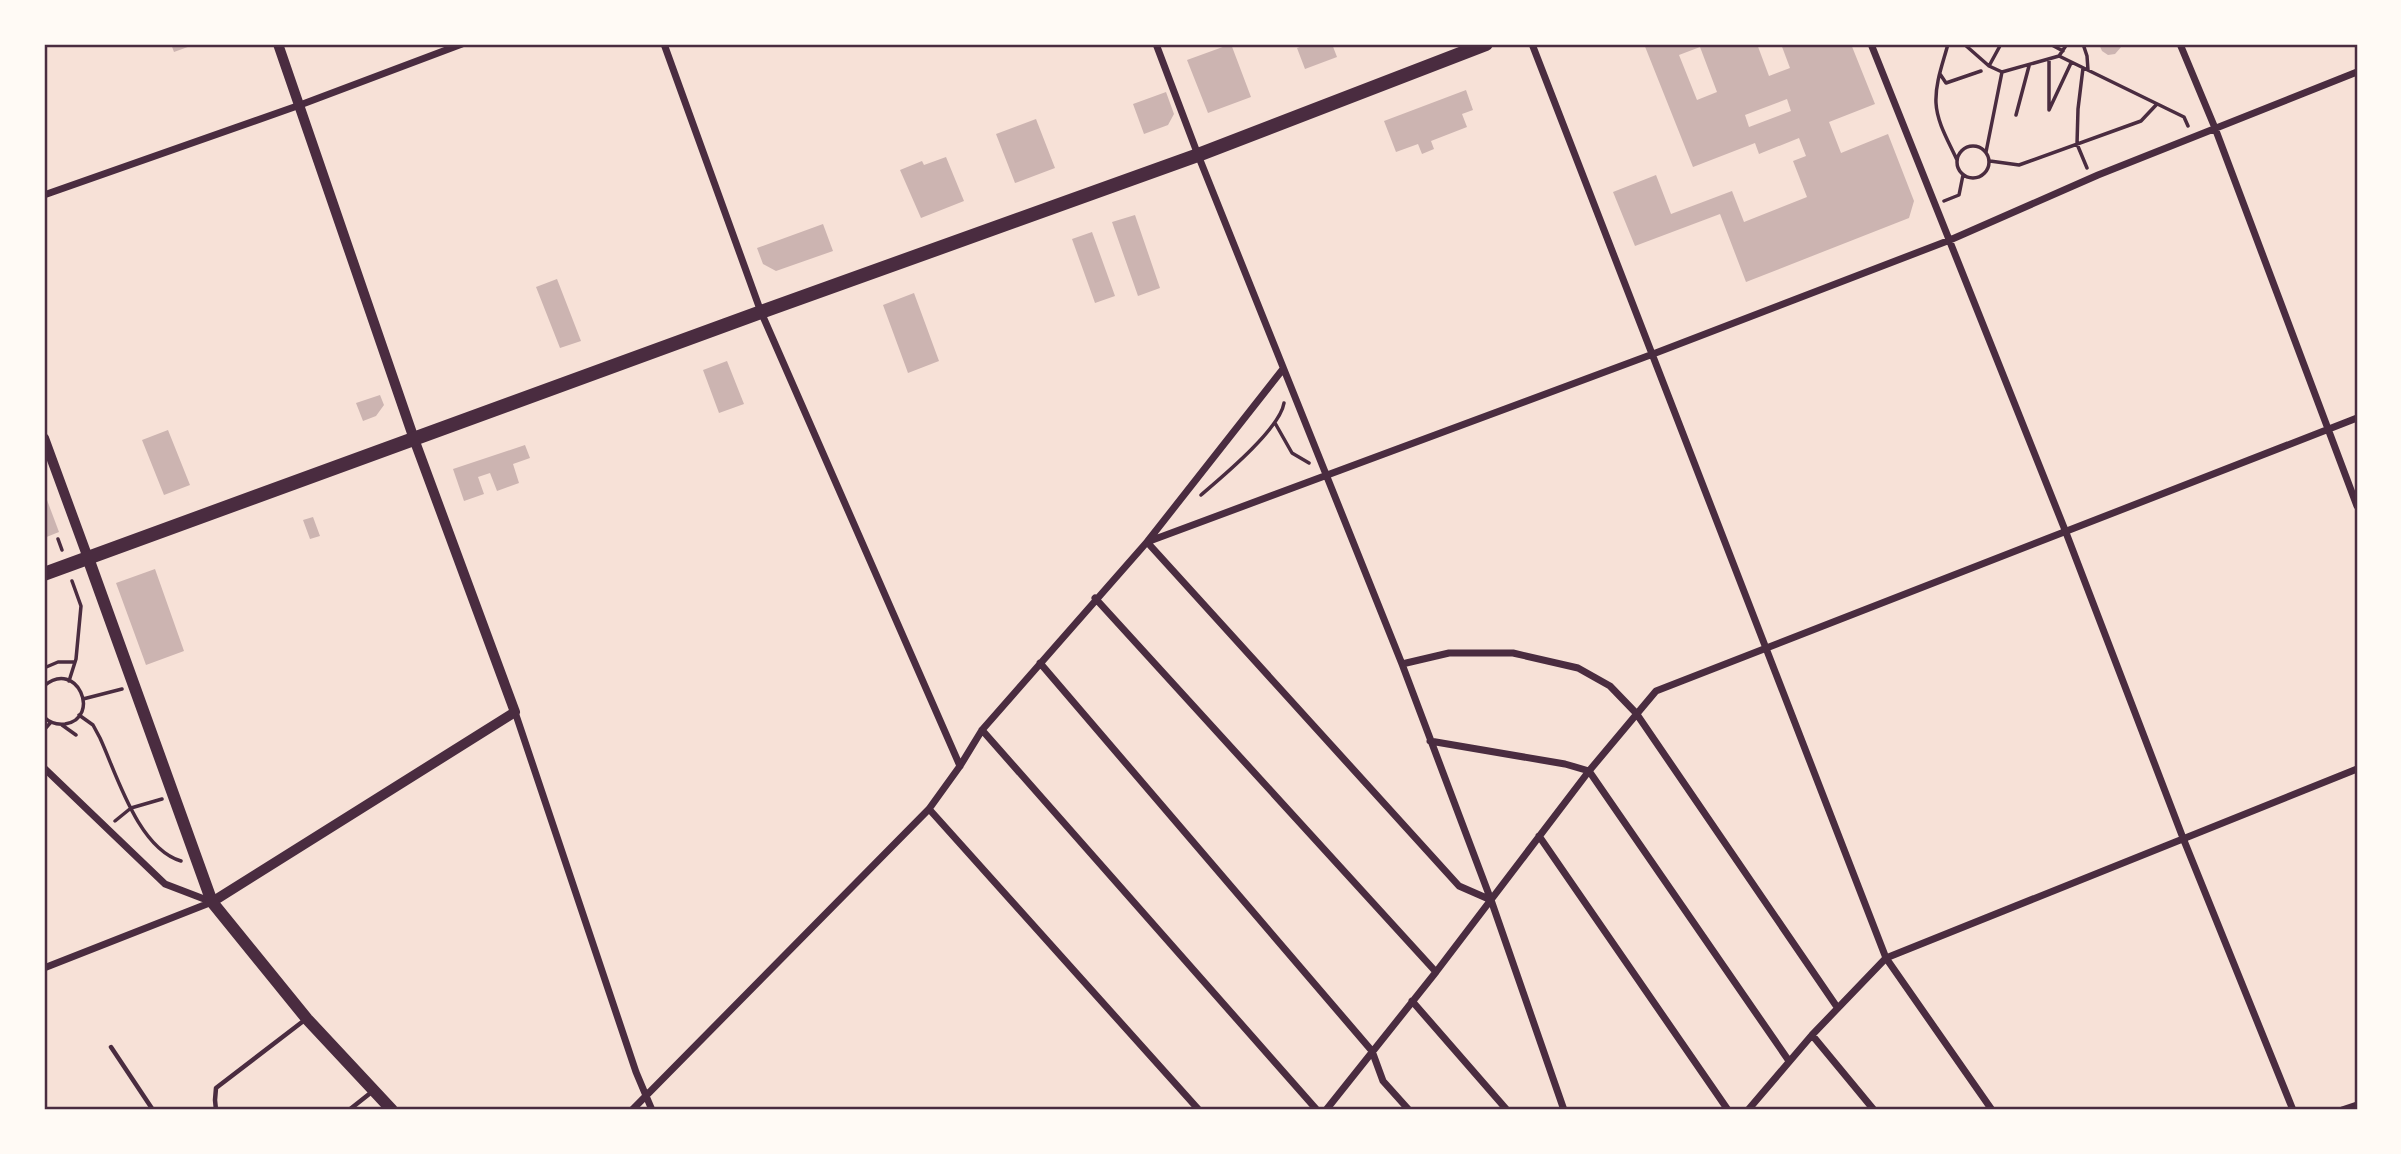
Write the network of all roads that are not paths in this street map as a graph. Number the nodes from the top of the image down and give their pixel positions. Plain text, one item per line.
1 (278, 44) edge
2 (461, 44) edge
3 (664, 44) edge
4 (1156, 44) edge
5 (1486, 44) edge
6 (1532, 44) edge
7 (1871, 44) edge
8 (2180, 44) edge
9 (2357, 72) edge
10 (300, 105) junction
11 (2215, 128) junction
12 (1198, 155) junction
13 (44, 195) edge
14 (1950, 240) junction
15 (761, 312) junction
16 (1653, 354) junction
17 (1283, 369) junction
18 (2357, 418) edge
19 (2328, 429) junction
20 (44, 438) edge
21 (414, 439) junction
22 (1327, 474) junction
23 (2357, 506) edge
24 (2065, 530) junction
25 (1147, 542) junction
26 (88, 558) junction
27 (44, 574) edge
28 (1095, 598) junction
29 (1767, 649) junction
30 (1040, 663) junction
31 (1402, 664) junction
32 (515, 712) junction
33 (1636, 713) junction
34 (982, 730) junction
35 (1430, 741) junction
36 (960, 766) junction
37 (44, 768) edge
38 (2357, 769) edge
39 (1589, 771) junction
40 (929, 808) junction
41 (1539, 836) junction
42 (2183, 838) junction
43 (1490, 900) junction
44 (212, 902) junction
45 (1886, 958) junction
46 (44, 968) edge
47 (1436, 972) junction
48 (1412, 1001) junction
49 (1837, 1007) junction
50 (307, 1019) junction
51 (1812, 1035) junction
52 (111, 1047) dead end
53 (1372, 1051) junction
54 (1789, 1062) junction
55 (374, 1091) junction
56 (646, 1096) junction
57 (2357, 1105) edge
58 (1757, 1107) edge
59 (153, 1110) edge
60 (216, 1110) edge
61 (349, 1110) edge
62 (392, 1110) edge
63 (632, 1110) edge
64 (652, 1110) edge
65 (1199, 1110) edge
66 (1317, 1110) edge
67 (1326, 1110) edge
68 (1409, 1110) edge
69 (1507, 1110) edge
70 (1564, 1110) edge
71 (1728, 1110) edge
72 (1748, 1110) edge
73 (1874, 1110) edge
74 (1992, 1110) edge
75 (2293, 1110) edge
76 (2342, 1110) edge

1 - 10 street
2 - 10 street
3 - 15 street
4 - 12 street
5 - 12 main road
6 - 16 street
7 - 14 street
8 - 11 street
9 - 11 street
10 - 13 street
10 - 21 street
11 - 14 street
11 - 19 street
12 - 15 main road
12 - 17 street
14 - 16 street
14 - 24 street
15 - 21 main road
15 - 36 street
16 - 22 street
16 - 29 street
17 - 22 street
17 - 25 street
18 - 19 street
19 - 23 street
19 - 24 street
20 - 26 street
21 - 26 main road
21 - 32 street
22 - 25 street
22 - 31 street
24 - 29 street
24 - 42 street
25 - 28 street
25 - 43 street
26 - 27 main road
26 - 44 main road
28 - 30 street
28 - 47 street
29 - 33 street
29 - 45 street
30 - 34 street
30 - 53 street
31 - 33 street
31 - 35 street
32 - 44 street
32 - 56 street
33 - 39 street
33 - 49 street
34 - 36 street
34 - 66 street
35 - 39 street
35 - 43 street
36 - 40 street
37 - 44 street
38 - 42 street
39 - 41 street
39 - 54 street
40 - 56 street
40 - 65 street
41 - 43 street
41 - 71 street
42 - 45 street
42 - 75 street
43 - 47 street
43 - 70 street
44 - 46 street
44 - 50 main road
45 - 49 street
45 - 74 street
47 - 48 street
48 - 53 street
48 - 69 street
49 - 51 street
50 - 55 main road
50 - 60 lane
51 - 54 street
51 - 73 street
52 - 59 lane
53 - 67 street
53 - 68 street
54 - 58 street
55 - 61 lane
55 - 62 main road
56 - 63 street
56 - 64 street
57 - 76 street
58 - 72 street

